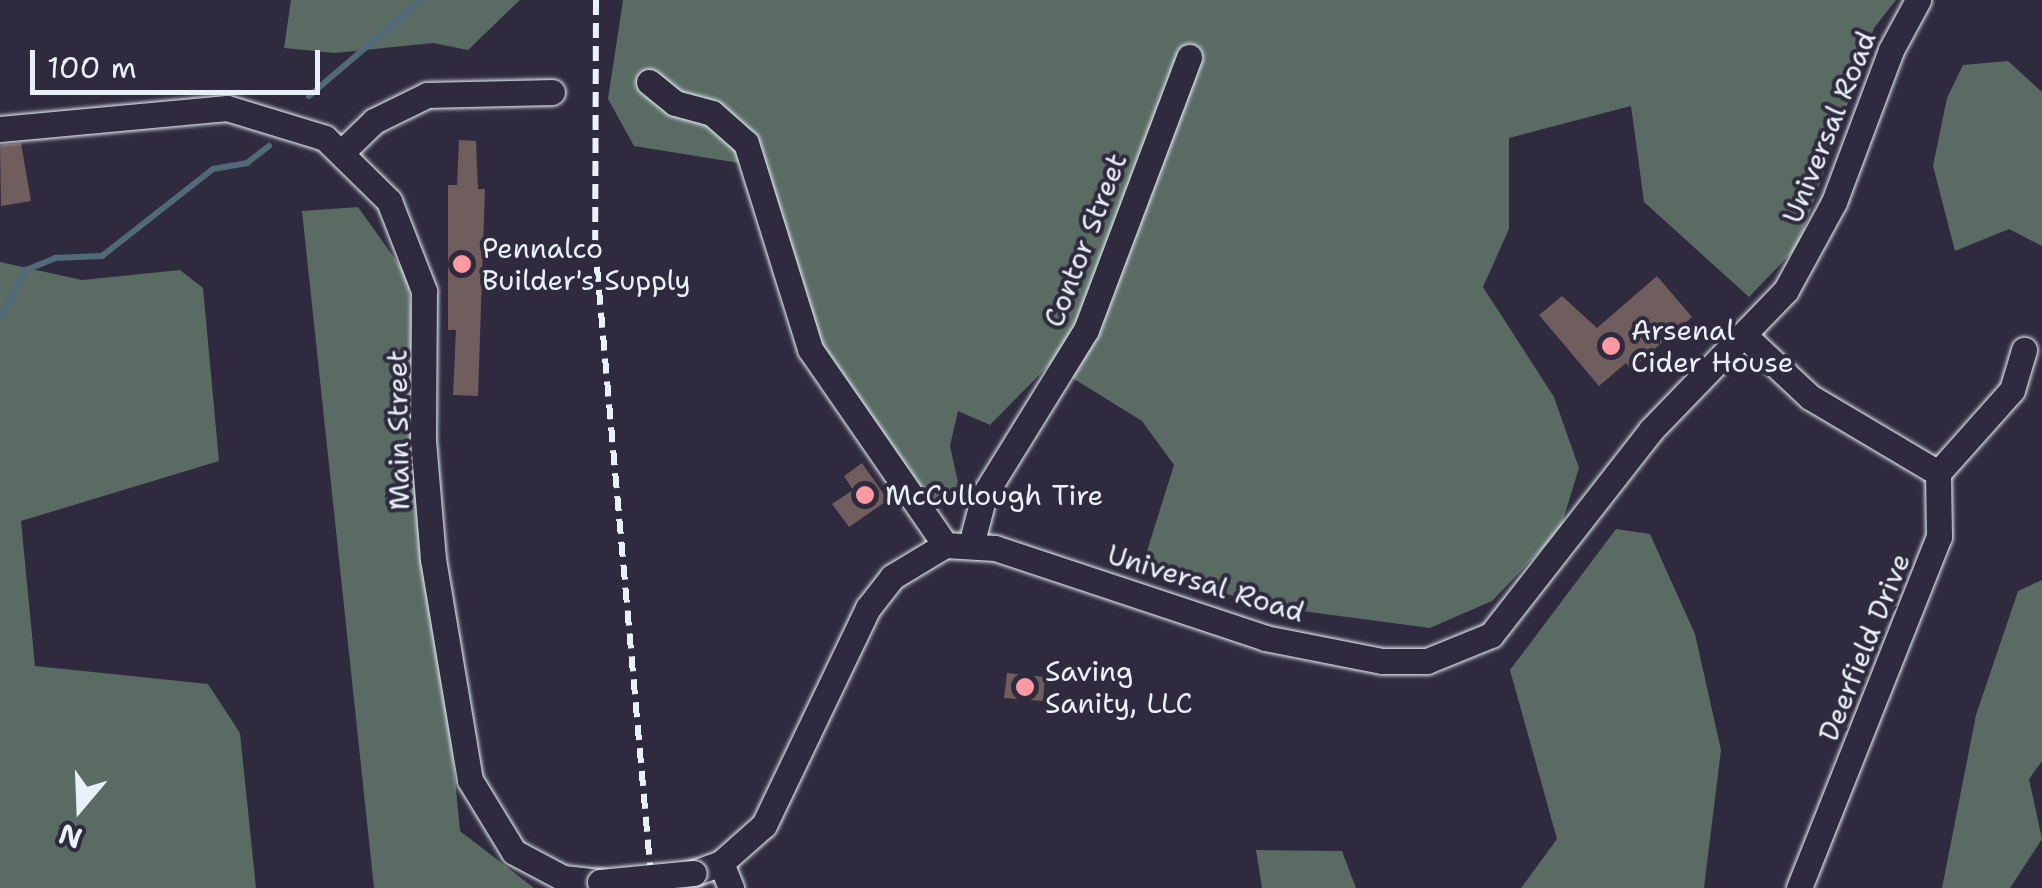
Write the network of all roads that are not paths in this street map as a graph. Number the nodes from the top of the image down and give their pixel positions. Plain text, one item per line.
1 (1918, 0) edge
2 (1189, 57) dead end
3 (649, 82) dead end
4 (552, 92) dead end
5 (0, 129) edge
6 (342, 152) junction
7 (1746, 338) junction
8 (2024, 350) dead end
9 (1938, 473) junction
10 (958, 545) junction
11 (722, 863) junction
12 (731, 888) edge
13 (1799, 888) edge

1 - 7 street, Universal Road
2 - 10 street, Contor Street
3 - 10 street
4 - 6 street
5 - 6 street, Main Street
6 - 11 street, Main Street, bridge
7 - 9 street
7 - 10 street, Universal Road
8 - 9 street
9 - 13 street, Deerfield Drive
10 - 11 street
11 - 12 street

